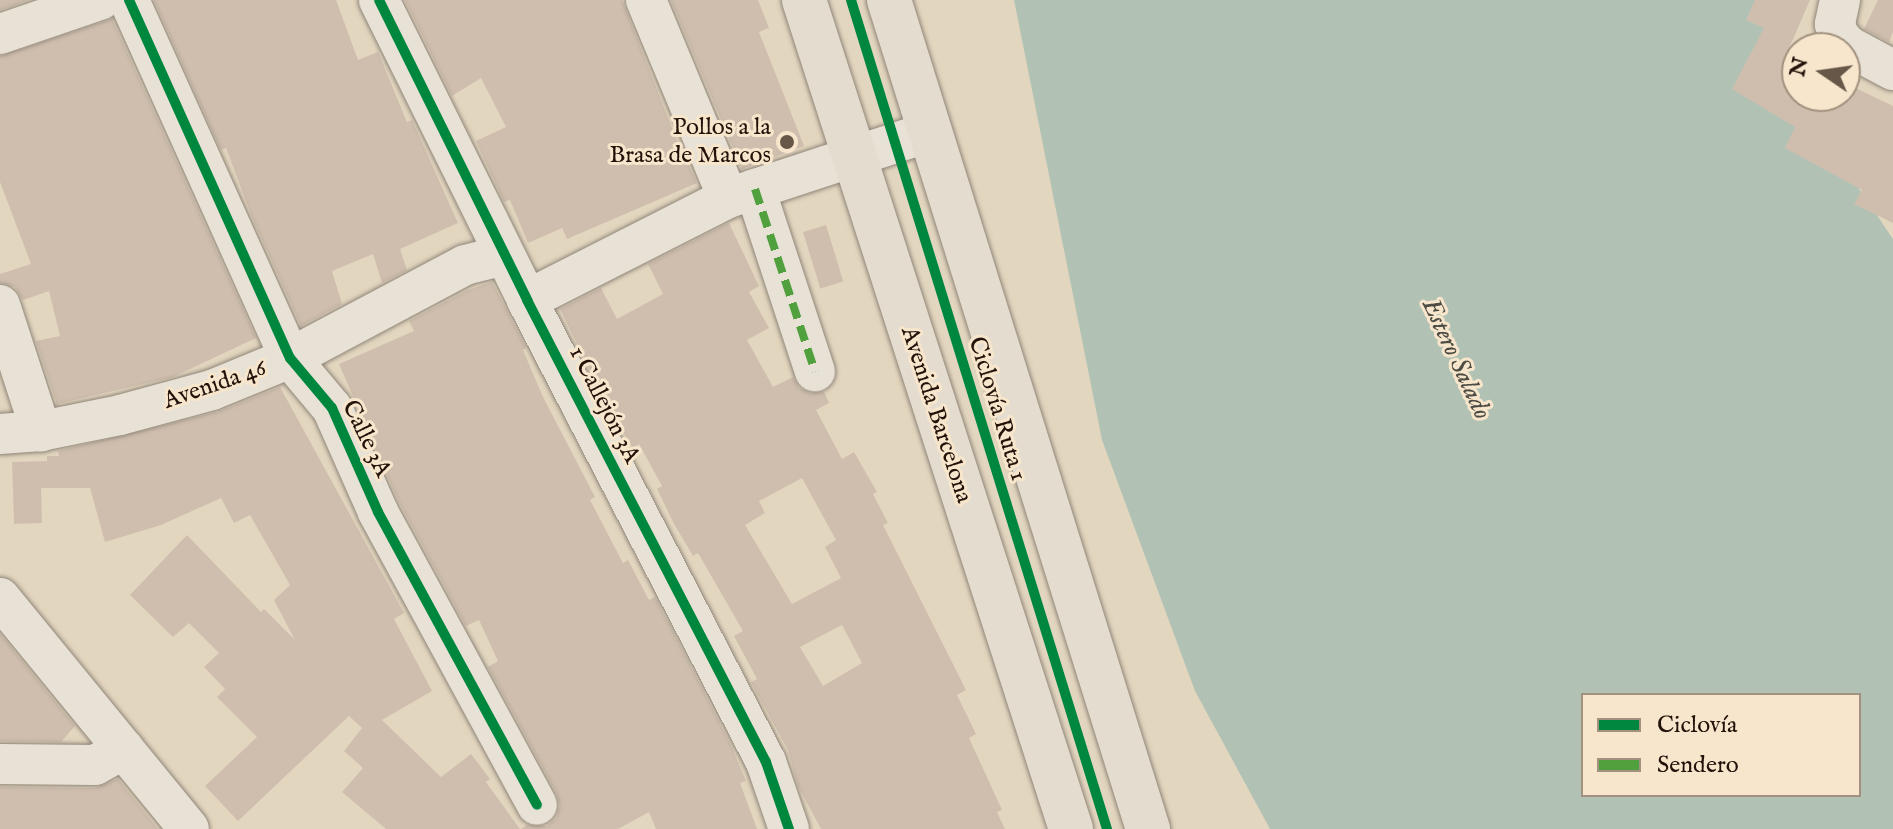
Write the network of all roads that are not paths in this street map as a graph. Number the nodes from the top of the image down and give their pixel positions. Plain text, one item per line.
1 (100, 0) edge
2 (129, 0) edge
3 (379, 0) edge
4 (646, 0) edge
5 (804, 0) edge
6 (889, 0) edge
7 (1840, 0) edge
8 (0, 34) edge
9 (1893, 70) edge
10 (929, 132) junction
11 (852, 156) junction
12 (742, 193) junction
13 (504, 255) junction
14 (527, 300) junction
15 (0, 305) edge
16 (290, 358) junction
17 (815, 371) dead end
18 (41, 431) junction
19 (0, 434) edge
20 (0, 598) edge
21 (124, 749) junction
22 (0, 764) edge
23 (537, 805) dead end
24 (189, 829) edge
25 (789, 829) edge
26 (1071, 829) edge
27 (1148, 829) edge

1 - 8 street
2 - 16 street, Calle 3A
3 - 13 street, 1 Callejón 3A
4 - 12 street
5 - 11 main road, Avenida Barcelona
6 - 10 main road
7 - 9 street
10 - 11 street
10 - 27 main road
11 - 12 street
11 - 26 main road, Avenida Barcelona
12 - 14 street
12 - 17 street
13 - 14 street, 1 Callejón 3A
13 - 16 street, Avenida 46
14 - 25 street, 1 Callejón 3A
15 - 18 street
16 - 18 street, Avenida 46
16 - 23 street, Calle 3A
18 - 19 street, Avenida 46
20 - 21 street
21 - 22 street
21 - 24 street

